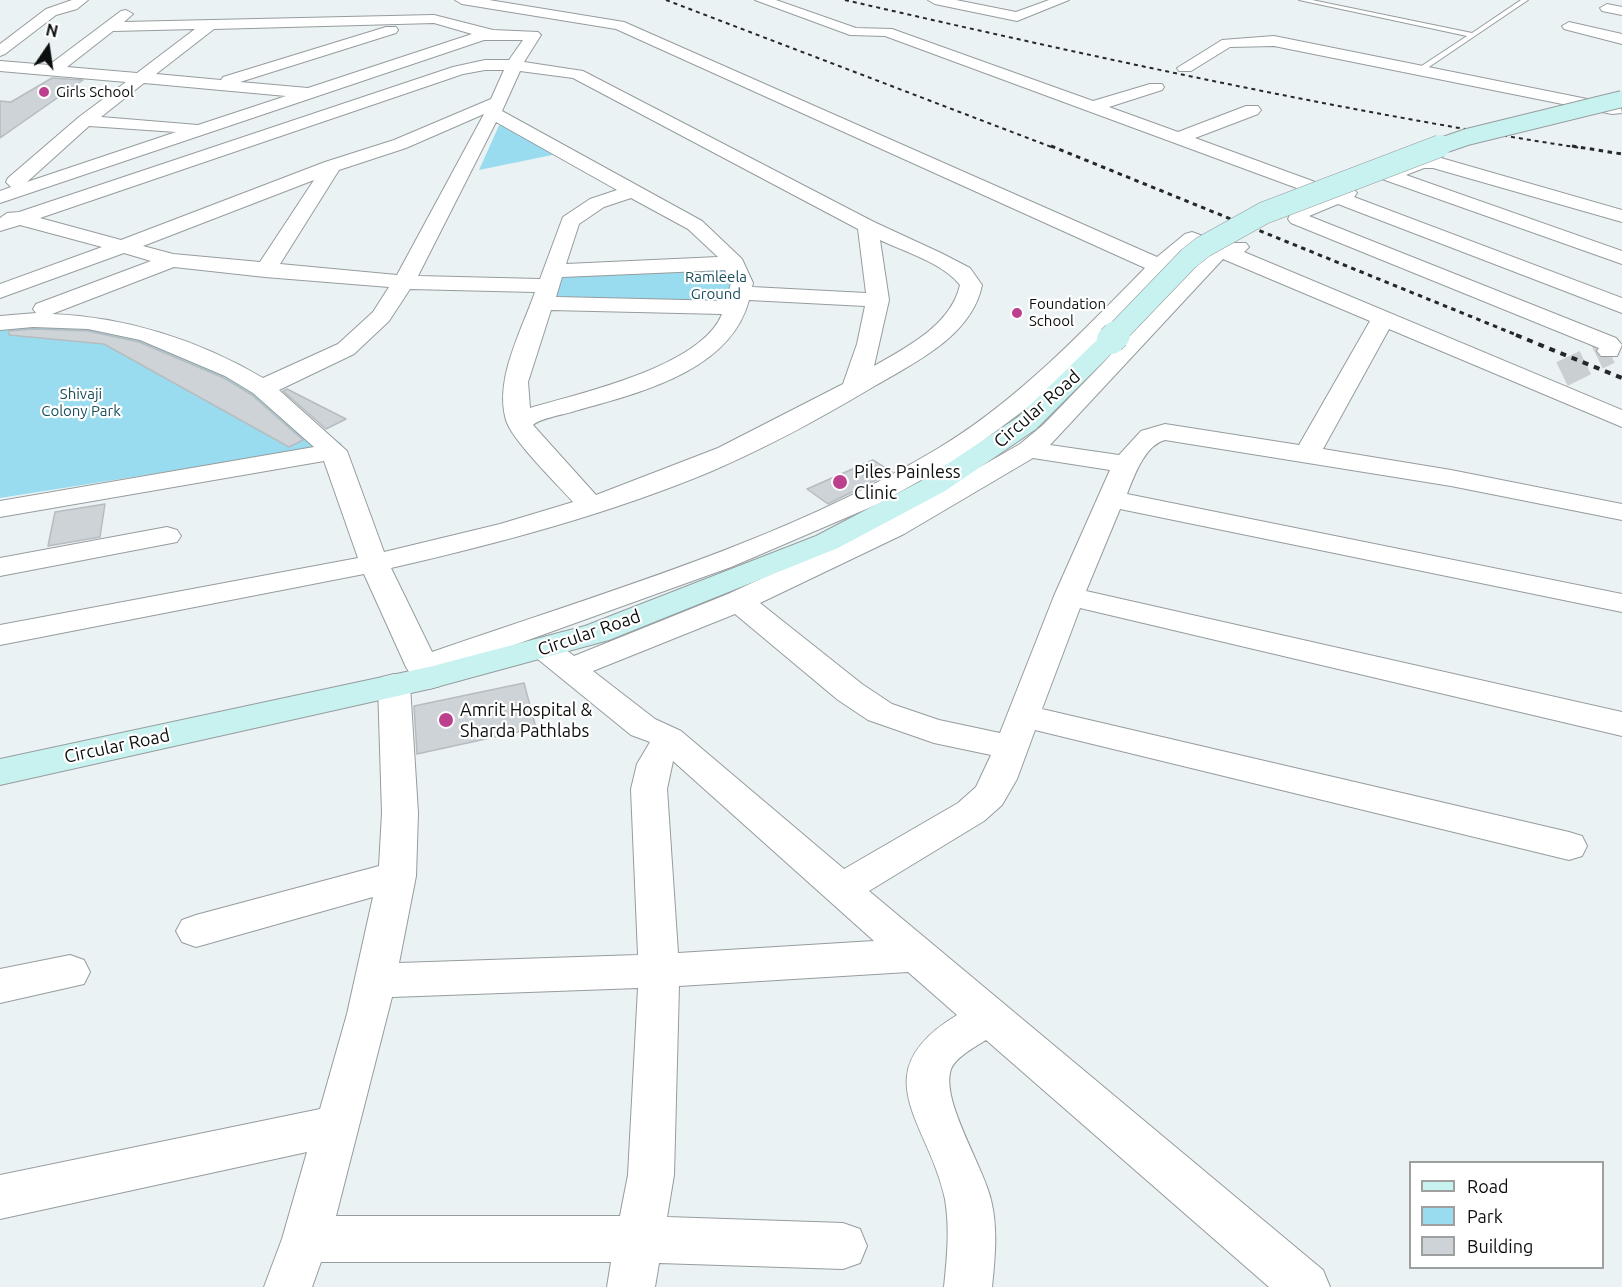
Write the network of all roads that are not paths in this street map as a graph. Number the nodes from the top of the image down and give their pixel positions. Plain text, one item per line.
1 (81, 0) edge
2 (462, 0) edge
3 (762, 0) edge
4 (935, 0) edge
5 (1062, 0) edge
6 (1302, 0) edge
7 (1525, 0) edge
8 (575, 3) dead end
9 (127, 13) dead end
10 (551, 14) junction
11 (428, 19) junction
12 (210, 25) junction
13 (111, 27) junction
14 (1569, 27) dead end
15 (489, 34) junction
16 (532, 35) junction
17 (1472, 35) junction
18 (1622, 39) edge
19 (0, 51) edge
20 (514, 65) junction
21 (0, 66) edge
22 (1185, 68) dead end
23 (1423, 69) junction
24 (50, 72) junction
25 (140, 80) junction
26 (217, 84) junction
27 (1156, 87) dead end
28 (1622, 88) edge
29 (313, 93) junction
30 (1622, 99) edge
31 (1573, 100) junction
32 (496, 107) junction
33 (1090, 107) junction
34 (1622, 107) edge
35 (1252, 110) dead end
36 (85, 122) junction
37 (207, 129) junction
38 (1176, 138) junction
39 (475, 143) junction
40 (400, 144) junction
41 (332, 166) junction
42 (1389, 175) junction
43 (8, 181) edge
44 (37, 185) junction
45 (635, 190) junction
46 (0, 196) edge
47 (1337, 197) junction
48 (1618, 210) edge
49 (6, 218) edge
50 (867, 226) junction
51 (119, 248) junction
52 (1222, 249) junction
53 (1622, 258) edge
54 (172, 260) junction
55 (735, 263) junction
56 (1159, 266) junction
57 (265, 271) junction
58 (403, 282) junction
59 (549, 287) junction
60 (0, 291) edge
61 (737, 300) junction
62 (878, 300) junction
63 (1622, 306) edge
64 (44, 309) dead end
65 (1384, 317) junction
66 (0, 323) edge
67 (1609, 351) dead end
68 (1562, 374) tunnel mouth
69 (262, 388) junction
70 (854, 388) junction
71 (1622, 419) edge
72 (518, 420) junction
73 (1029, 450) junction
74 (334, 452) junction
75 (1306, 456) junction
76 (1126, 464) junction
77 (1112, 499) junction
78 (591, 506) junction
79 (0, 509) edge
80 (1622, 512) edge
81 (167, 536) dead end
82 (374, 563) junction
83 (0, 567) edge
84 (1069, 596) junction
85 (739, 602) junction
86 (1622, 603) edge
87 (0, 635) edge
88 (573, 647) junction
89 (415, 677) junction
90 (1622, 724) edge
91 (1017, 731) junction
92 (666, 737) junction
93 (0, 772) edge
94 (1569, 846) dead end
95 (397, 876) junction
96 (841, 889) junction
97 (196, 931) dead end
98 (916, 955) junction
99 (659, 971) junction
100 (70, 972) dead end
101 (375, 981) junction
102 (0, 986) edge
103 (990, 1016) junction
104 (339, 1125) junction
105 (0, 1197) edge
106 (306, 1239) junction
107 (640, 1239) junction
108 (843, 1246) dead end
109 (288, 1287) edge
110 (631, 1287) edge
111 (968, 1287) edge
112 (1306, 1287) edge

1 - 19 street
2 - 10 street
3 - 33 street
4 - 5 street
6 - 17 lane
7 - 17 lane
8 - 10 street
9 - 13 street
10 - 16 street
10 - 56 street
11 - 12 street
11 - 15 street
11 - 26 street
12 - 13 street
12 - 25 street
13 - 24 street
14 - 18 street
15 - 16 street
15 - 29 street
16 - 20 street
17 - 23 lane
20 - 32 street
20 - 49 street
20 - 50 street
21 - 24 street
22 - 23 street
23 - 31 street
24 - 25 street
25 - 26 street
25 - 36 street
26 - 29 street
27 - 33 street
28 - 31 street
29 - 37 street
30 - 88 main road, Circular Road, bridge
31 - 34 street
32 - 39 street
32 - 40 street
32 - 45 street
33 - 38 street
35 - 38 street
36 - 37 street
36 - 43 street
37 - 44 street
38 - 47 street
39 - 40 street
39 - 58 street
40 - 41 street
41 - 51 street
41 - 57 street
42 - 47 street
42 - 48 street
42 - 53 street
43 - 44 street
44 - 46 street
45 - 55 street
45 - 59 street
47 - 63 street
47 - 67 street
49 - 51 street
50 - 62 street
50 - 70 street
51 - 54 street
51 - 60 street
52 - 56 street
52 - 65 street
52 - 68 street
52 - 73 street
54 - 57 street
54 - 64 street
55 - 59 street
55 - 61 street
56 - 89 street
57 - 58 street
58 - 59 street
58 - 69 street
59 - 61 street
59 - 72 street
61 - 62 street
61 - 72 street
62 - 70 street
65 - 71 street
65 - 75 street
66 - 69 street
69 - 74 street
70 - 78 street
72 - 78 street
73 - 76 street
73 - 85 street
74 - 79 street
74 - 82 street
75 - 76 street
75 - 80 street
76 - 77 street
77 - 84 street
77 - 86 street
78 - 82 street
81 - 83 street
82 - 87 street
82 - 89 street
84 - 90 street
84 - 91 street
85 - 88 street
85 - 91 street
88 - 89 main road, Circular Road
88 - 92 street
89 - 93 main road, Circular Road
89 - 95 street
91 - 94 street
91 - 96 street
92 - 96 street
92 - 99 street
95 - 97 street
95 - 101 street
96 - 98 street
98 - 99 street
98 - 103 street
99 - 101 street
99 - 107 street
100 - 102 street
101 - 104 street
103 - 111 street
103 - 112 street
104 - 105 street
104 - 106 street
106 - 107 street
106 - 109 street
107 - 108 street
107 - 110 street

